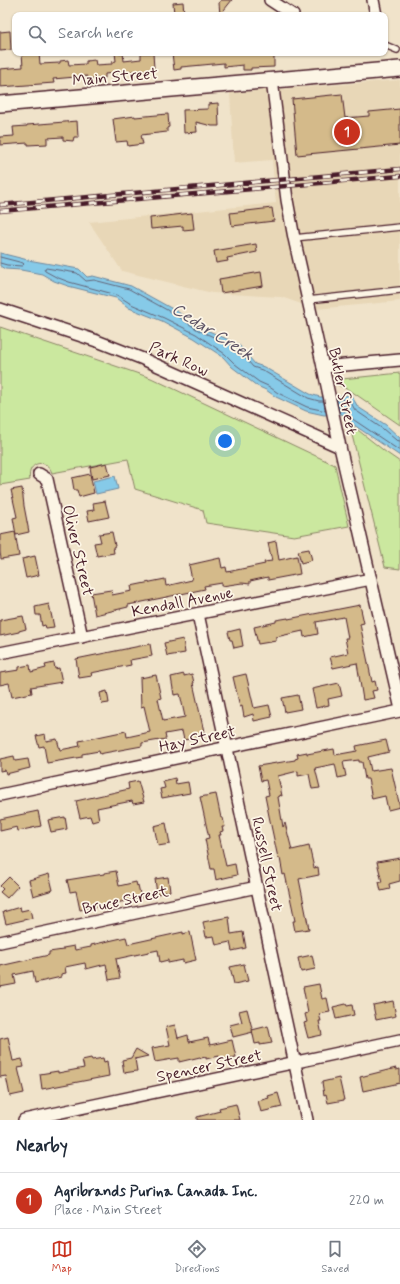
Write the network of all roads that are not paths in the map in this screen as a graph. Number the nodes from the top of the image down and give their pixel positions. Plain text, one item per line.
1 (270, 0) edge
2 (373, 0) edge
3 (288, 12) edge
4 (375, 12) edge
5 (388, 46) edge
6 (398, 50) dead end
7 (400, 69) edge
8 (272, 80) junction
9 (0, 104) edge
10 (400, 227) edge
11 (294, 238) junction
12 (400, 290) edge
13 (308, 300) junction
14 (0, 309) edge
15 (400, 360) edge
16 (323, 367) junction
17 (340, 447) junction
18 (39, 474) dead end
19 (371, 579) junction
20 (198, 614) junction
21 (82, 637) junction
22 (0, 653) edge
23 (400, 705) edge
24 (400, 711) edge
25 (226, 748) junction
26 (0, 795) edge
27 (257, 887) junction
28 (0, 942) edge
29 (400, 1040) edge
30 (294, 1063) junction
31 (24, 1120) edge
32 (308, 1120) edge

1 - 3 street
2 - 4 street
5 - 6 lane
7 - 8 main road, Main Street
8 - 9 main road, Main Street
8 - 11 street, Butler Street
10 - 11 lane
11 - 13 street, Butler Street
12 - 13 lane
13 - 16 street, Butler Street
14 - 17 street, Park Row
15 - 16 street
16 - 17 street, Butler Street
17 - 19 street, Butler Street
18 - 21 street, Oliver Street
19 - 20 street, Kendall Avenue
19 - 23 street, Butler Street
20 - 21 street, Kendall Avenue
20 - 25 street, Russell Street
21 - 22 street, Kendall Avenue
24 - 25 street, Hay Street
25 - 26 street, Hay Street
25 - 27 street, Russell Street
27 - 28 street, Bruce Street
27 - 30 street, Russell Street
29 - 30 street, Spencer Street
30 - 31 street, Spencer Street
30 - 32 street, Russell Street

